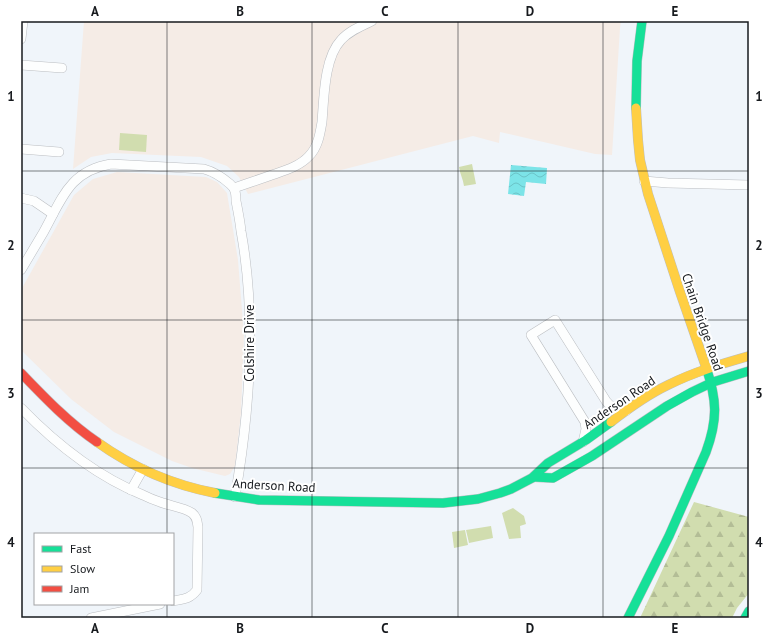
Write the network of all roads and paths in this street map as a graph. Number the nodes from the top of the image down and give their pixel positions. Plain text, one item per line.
1 (23, 21) edge
2 (372, 21) edge
3 (642, 21) edge
4 (21, 34) edge
5 (21, 39) edge
6 (21, 65) edge
7 (62, 68) dead end
8 (21, 149) edge
9 (59, 152) dead end
10 (644, 181) junction
11 (749, 185) edge
12 (234, 188) junction
13 (21, 198) edge
14 (53, 214) junction
15 (21, 270) edge
16 (749, 356) edge
17 (706, 370) junction
18 (749, 371) edge
19 (21, 373) edge
20 (711, 384) junction
21 (21, 408) edge
22 (626, 411) junction
23 (583, 442) junction
24 (143, 469) junction
25 (534, 477) junction
26 (131, 490) junction
27 (235, 497) junction
28 (174, 601) edge
29 (155, 605) edge
30 (749, 611) edge
31 (92, 618) edge
32 (628, 618) edge
33 (745, 618) edge

1 - 4 street
2 - 12 street
3 - 10 main road, Chain Bridge Road
4 - 5 street
6 - 7 street
8 - 9 street
10 - 11 street
10 - 17 main road, Chain Bridge Road
12 - 14 street
12 - 27 street, Colshire Drive
13 - 14 street
14 - 15 street
16 - 17 main road, Anderson Road
17 - 20 main road, Chain Bridge Road
17 - 22 main road, Anderson Road
18 - 20 main road, Anderson Road
19 - 24 main road, Anderson Road
20 - 25 main road, Anderson Road
20 - 32 main road, Chain Bridge Road
21 - 26 street
22 - 23 main road, Anderson Road
22 - 23 street
23 - 25 main road, Anderson Road
24 - 26 street
24 - 27 main road, Anderson Road
25 - 27 main road, Anderson Road
26 - 28 street
29 - 31 street
30 - 33 main road

